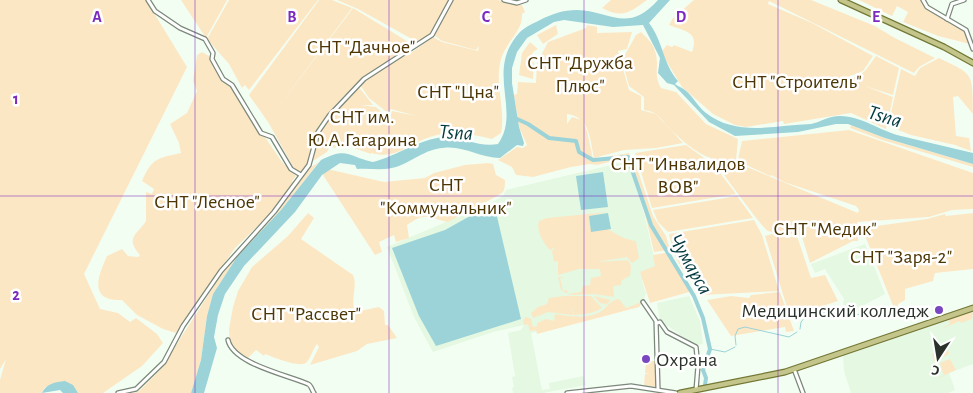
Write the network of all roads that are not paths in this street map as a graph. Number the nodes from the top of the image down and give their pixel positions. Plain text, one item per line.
1 (148, 0) edge
2 (451, 0) edge
3 (504, 0) edge
4 (526, 0) edge
5 (841, 0) edge
6 (923, 0) edge
7 (964, 0) edge
8 (947, 19) junction
9 (973, 49) edge
10 (973, 63) edge
11 (301, 175) junction
12 (644, 302) dead end
13 (973, 308) edge
14 (657, 323) junction
15 (228, 340) dead end
16 (794, 369) junction
17 (658, 390) junction
18 (696, 390) junction
19 (118, 393) edge
20 (314, 393) edge
21 (567, 393) edge
22 (676, 393) edge
23 (680, 393) edge
24 (803, 393) edge

1 - 11 street
2 - 11 street
3 - 4 street
5 - 10 main road
6 - 8 street
7 - 8 street
8 - 9 street
11 - 19 street
12 - 14 street
13 - 16 main road
14 - 17 street
14 - 18 street
15 - 20 street
16 - 18 main road
16 - 24 street
17 - 21 street
17 - 22 street
18 - 23 main road

